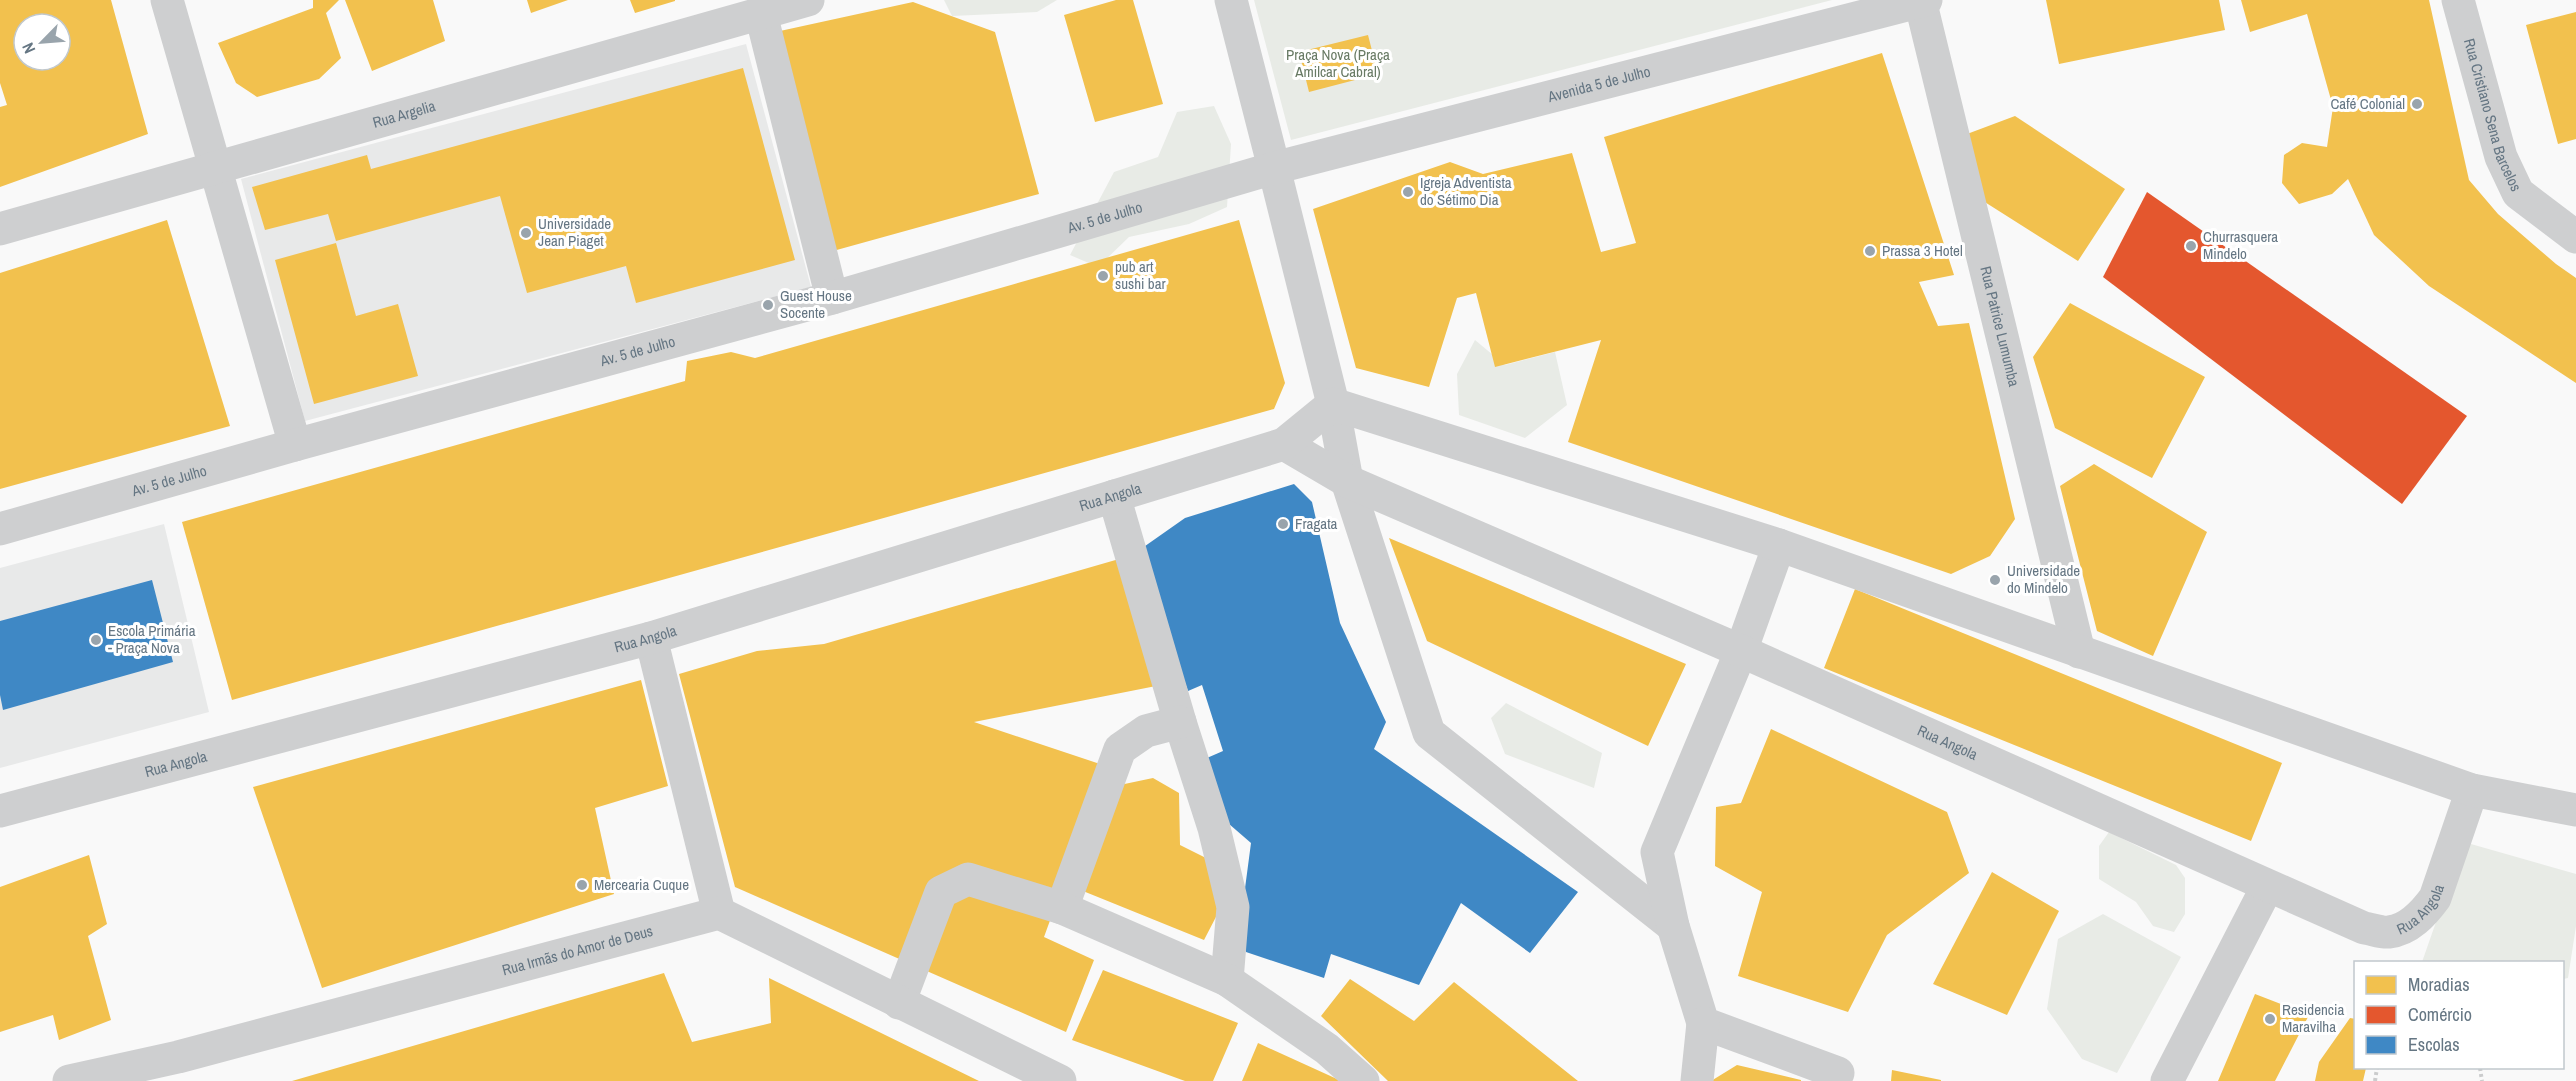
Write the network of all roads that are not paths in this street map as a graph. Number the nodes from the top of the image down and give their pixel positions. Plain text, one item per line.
1 (167, 0) edge
2 (808, 0) edge
3 (1231, 0) edge
4 (2458, 0) edge
5 (1922, 1) edge
6 (761, 14) junction
7 (1274, 168) junction
8 (215, 169) junction
9 (0, 229) edge
10 (2576, 237) edge
11 (832, 298) junction
12 (1333, 404) junction
13 (1284, 444) junction
14 (295, 445) junction
15 (1347, 481) junction
16 (1113, 496) junction
17 (0, 529) edge
18 (1779, 545) junction
19 (651, 638) junction
20 (1740, 651) junction
21 (2079, 652) junction
22 (1179, 722) junction
23 (2472, 790) junction
24 (2576, 810) edge
25 (0, 811) edge
26 (2267, 887) junction
27 (1062, 908) junction
28 (719, 913) junction
29 (1673, 926) junction
30 (1227, 980) junction
31 (899, 1003) junction
32 (1703, 1023) junction
33 (182, 1069) edge
34 (1838, 1073) dead end
35 (1052, 1080) edge
36 (69, 1081) edge
37 (1363, 1081) edge
38 (1697, 1081) edge
39 (2167, 1081) edge

1 - 8 street
2 - 6 street, Rua Argelia
3 - 7 street
4 - 10 street, Rua Cristiano Sena Barcelos
5 - 7 street, Avenida 5 de Julho
5 - 21 street, Rua Patrice Lumumba
6 - 8 street, Rua Argelia
6 - 11 street
7 - 11 street, Av. 5 de Julho
7 - 12 street
8 - 9 street, Rua Argelia
8 - 14 street
11 - 14 street, Av. 5 de Julho
12 - 13 street, Rua Angola
12 - 15 street
12 - 18 street
13 - 15 street, Rua Angola
13 - 16 street, Rua Angola
14 - 17 street, Av. 5 de Julho
15 - 20 street, Rua Angola
15 - 29 street
16 - 19 street, Rua Angola
16 - 22 street
18 - 20 street
18 - 21 street
19 - 25 street, Rua Angola
19 - 28 street
20 - 26 street, Rua Angola
20 - 29 street
21 - 23 street
22 - 27 street
22 - 30 street
23 - 24 street
23 - 26 street, Rua Angola
26 - 39 street
27 - 30 street
27 - 31 street
28 - 31 street
28 - 33 street, Rua Irmãs do Amor de Deus
29 - 32 street
30 - 37 street
31 - 35 street
32 - 34 street
32 - 38 street
33 - 36 street, Rua Irmãs do Amor de Deus

